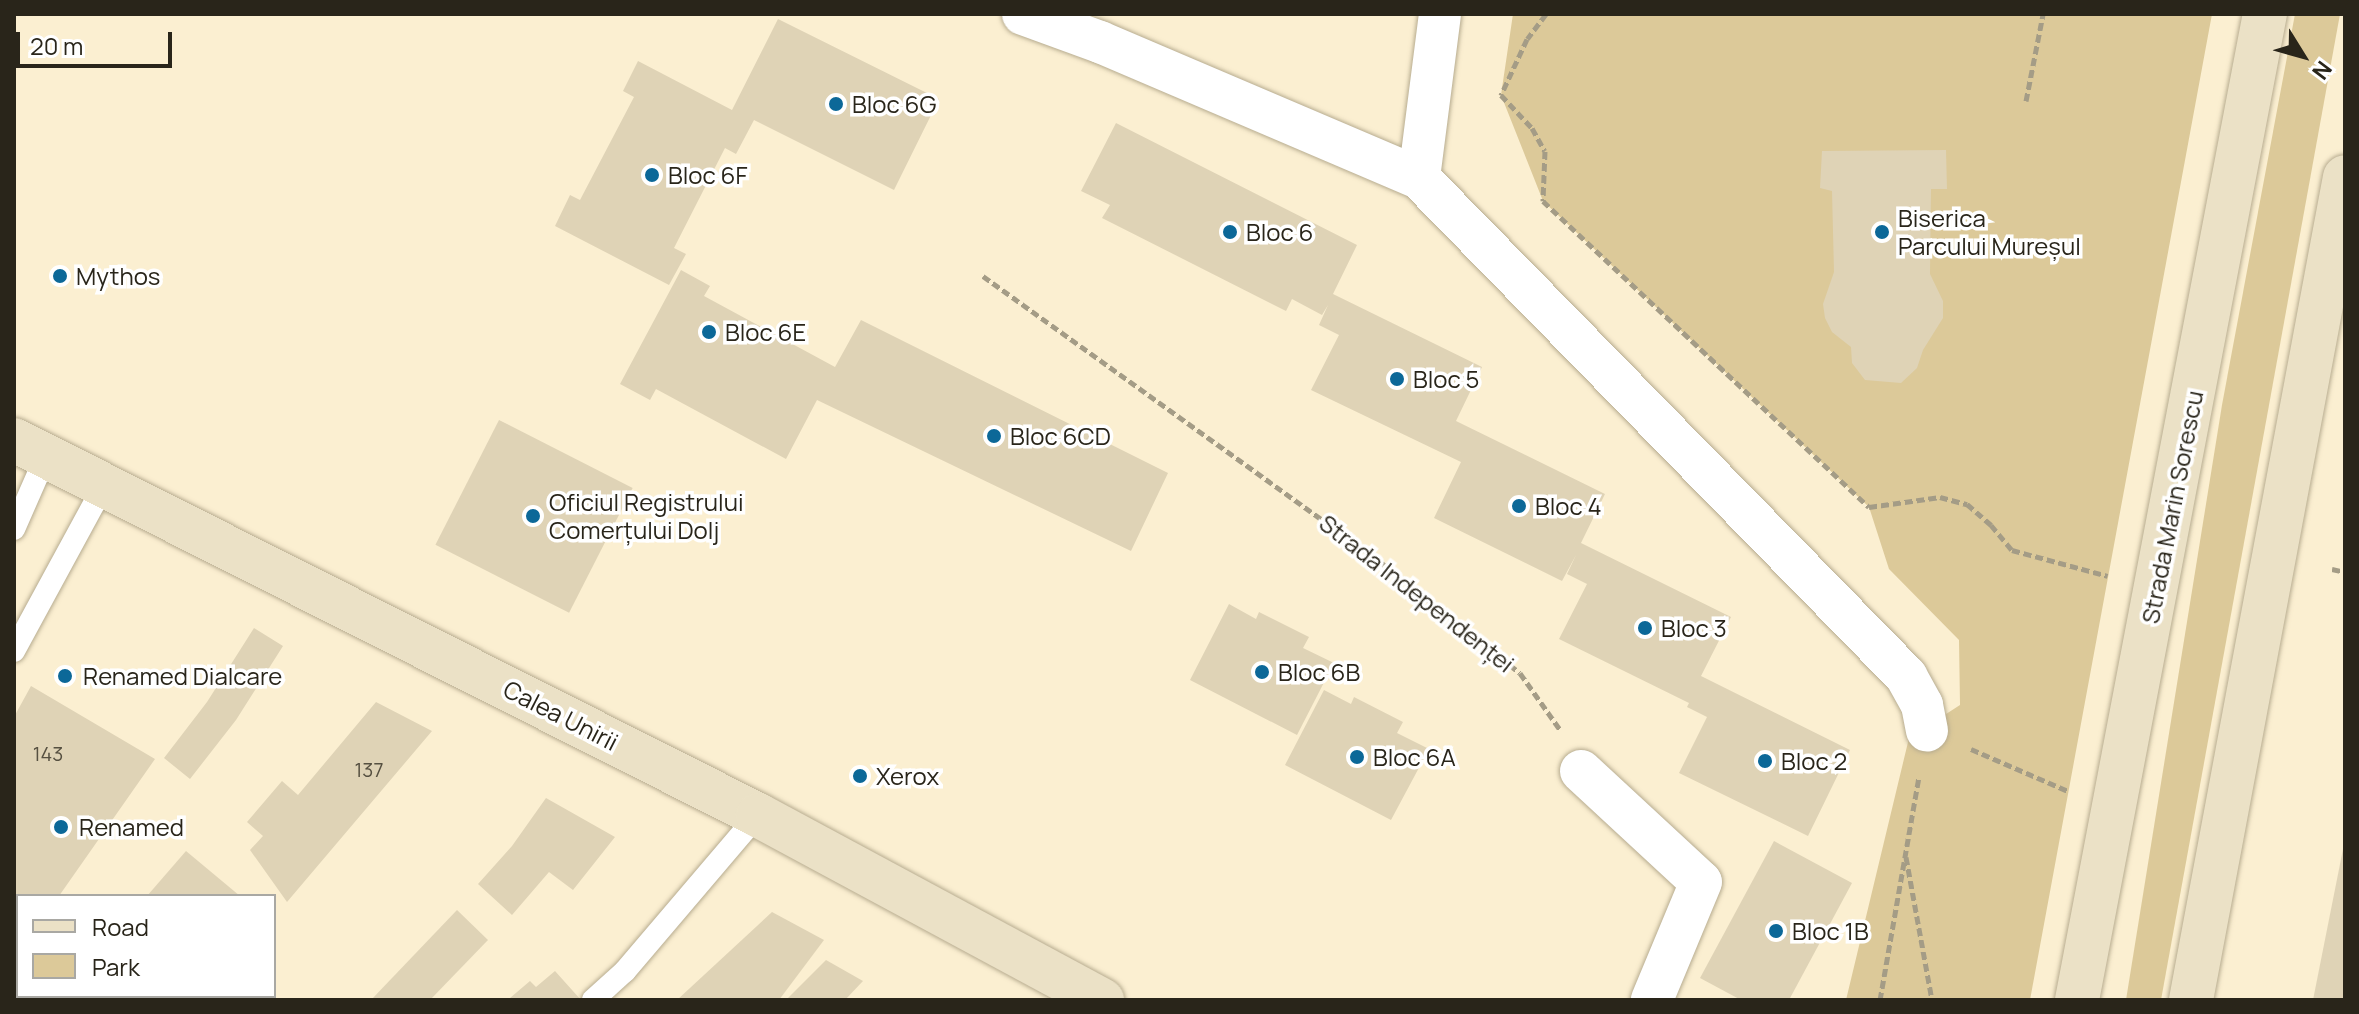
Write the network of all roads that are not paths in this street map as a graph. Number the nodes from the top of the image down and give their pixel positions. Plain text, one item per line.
1 (1023, 14) edge
2 (1440, 14) edge
3 (2265, 14) edge
4 (2345, 177) edge
5 (1419, 178) junction
6 (30, 448) edge
7 (104, 485) junction
8 (14, 529) edge
9 (14, 651) edge
10 (1927, 731) road end
11 (1581, 771) road end
12 (758, 815) junction
13 (593, 1000) edge
14 (1102, 1000) edge
15 (1652, 1000) edge
16 (2077, 1000) edge
17 (2191, 1000) edge

1 - 5 street
2 - 5 street
3 - 16 main road, Strada Marin Sorescu
4 - 17 main road
5 - 10 street
6 - 7 main road, Calea Unirii
6 - 8 lane
7 - 9 lane
7 - 12 main road, Calea Unirii
11 - 15 street
12 - 13 lane
12 - 14 main road, Calea Unirii

